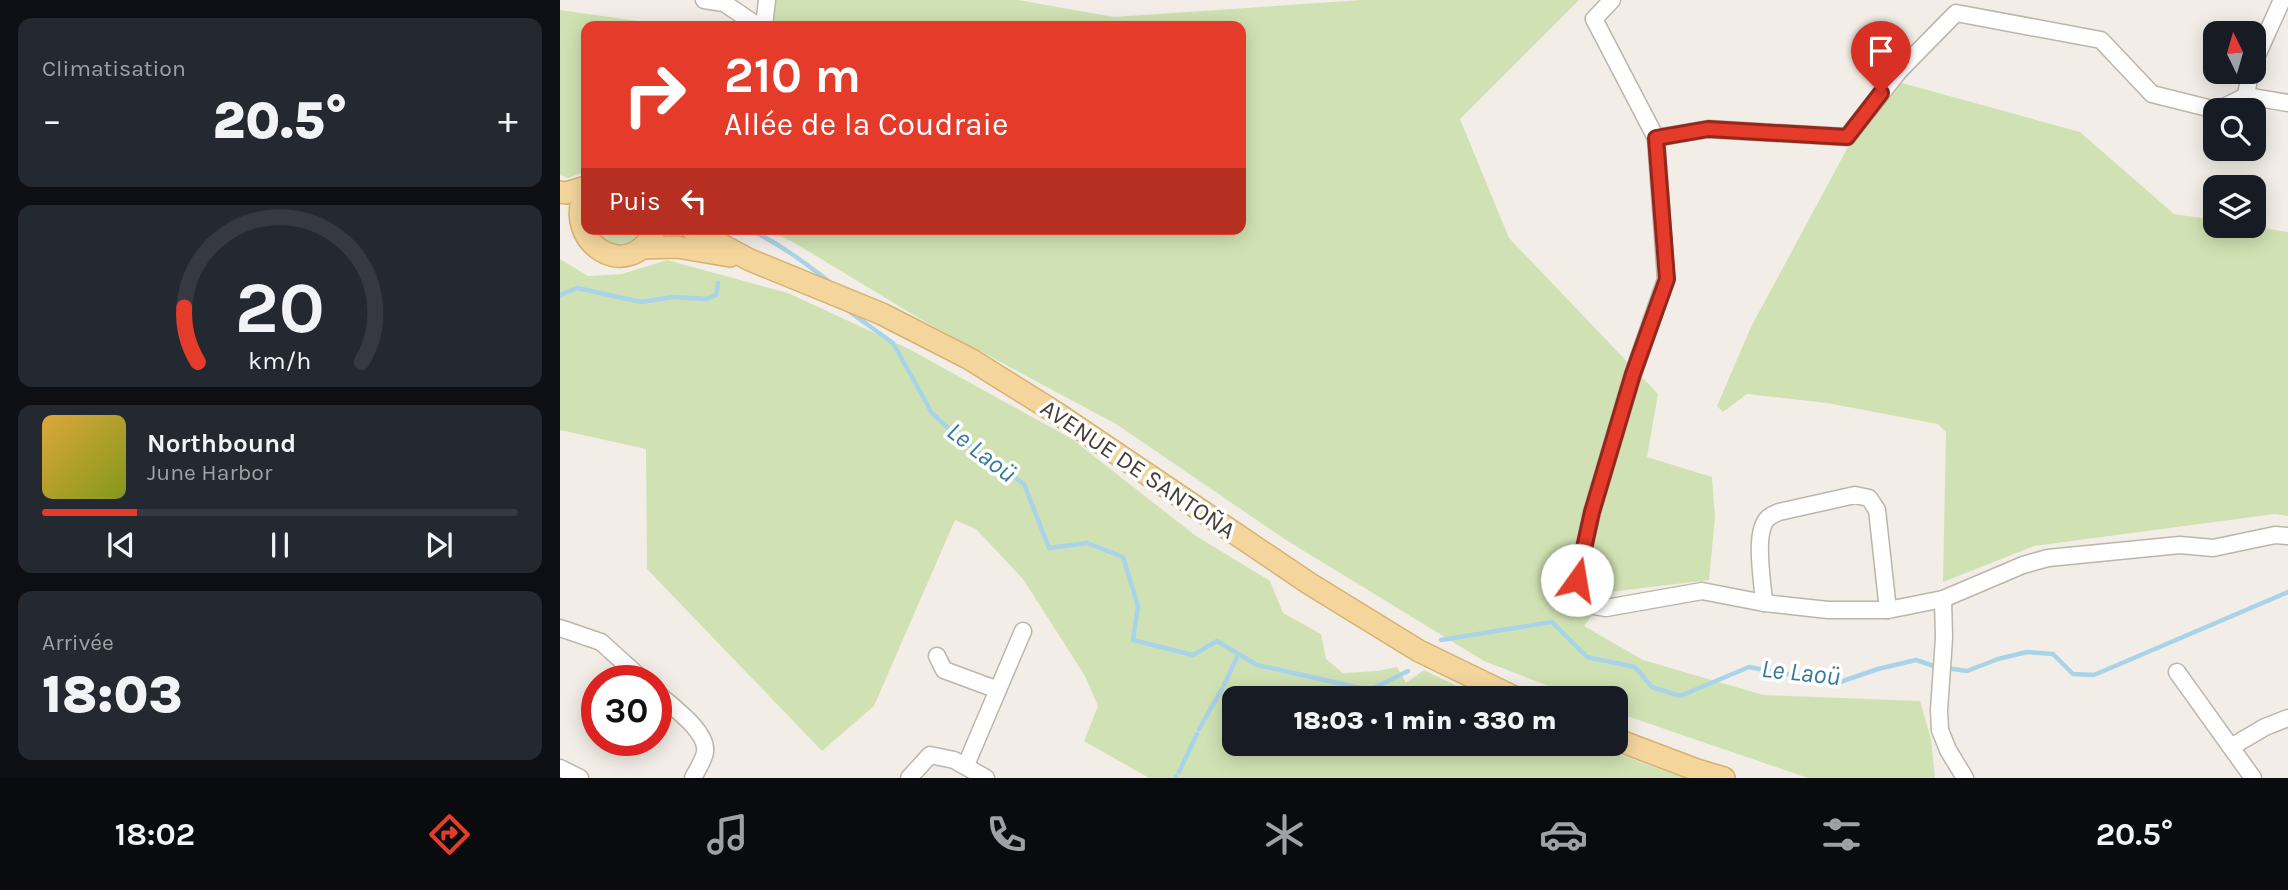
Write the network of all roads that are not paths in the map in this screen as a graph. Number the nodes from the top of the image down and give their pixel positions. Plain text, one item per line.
1 (705, 0) edge
2 (767, 0) edge
3 (1612, 0) edge
4 (2282, 0) edge
5 (727, 1) edge
6 (752, 21) edge
7 (765, 21) edge
8 (2266, 35) edge
9 (2248, 84) edge
10 (2246, 96) junction
11 (2242, 98) edge
12 (2288, 103) edge
13 (2203, 107) edge
14 (1656, 138) junction
15 (581, 190) edge
16 (560, 192) edge
17 (581, 200) edge
18 (561, 218) edge
19 (580, 232) joint
20 (582, 235) edge
21 (652, 235) edge
22 (703, 235) edge
23 (642, 248) junction
24 (750, 260) junction
25 (2288, 536) edge
26 (1943, 599) junction
27 (1764, 603) junction
28 (1888, 610) junction
29 (560, 628) edge
30 (1023, 631) dead end
31 (937, 656) dead end
32 (626, 665) edge
33 (2177, 672) dead end
34 (1491, 686) edge
35 (998, 690) junction
36 (672, 706) edge
37 (2288, 718) edge
38 (1628, 744) edge
39 (2231, 747) junction
40 (967, 765) junction
41 (560, 768) edge
42 (580, 778) edge
43 (693, 778) edge
44 (909, 778) edge
45 (986, 778) edge
46 (1724, 778) edge
47 (1965, 778) edge
48 (2253, 778) edge

1 - 5 street
2 - 7 street
3 - 14 street
4 - 8 street
5 - 6 street
9 - 10 street
10 - 11 street
10 - 12 street
13 - 14 street
14 - 27 street
15 - 16 main road
17 - 19 main road
18 - 19 main road
20 - 23 main road, AVENUE DE SANTOÑA
21 - 23 main road
22 - 24 main road, AVENUE DE SANTOÑA
23 - 24 main road, AVENUE DE SANTOÑA
24 - 34 main road, AVENUE DE SANTOÑA
25 - 26 street
26 - 28 street
26 - 47 street
27 - 28 street
27 - 28 street
29 - 32 street
30 - 35 street
31 - 35 street
33 - 39 street
35 - 40 street
36 - 43 street
37 - 39 street
38 - 46 main road
39 - 48 street
40 - 44 street
40 - 45 street
41 - 42 street

